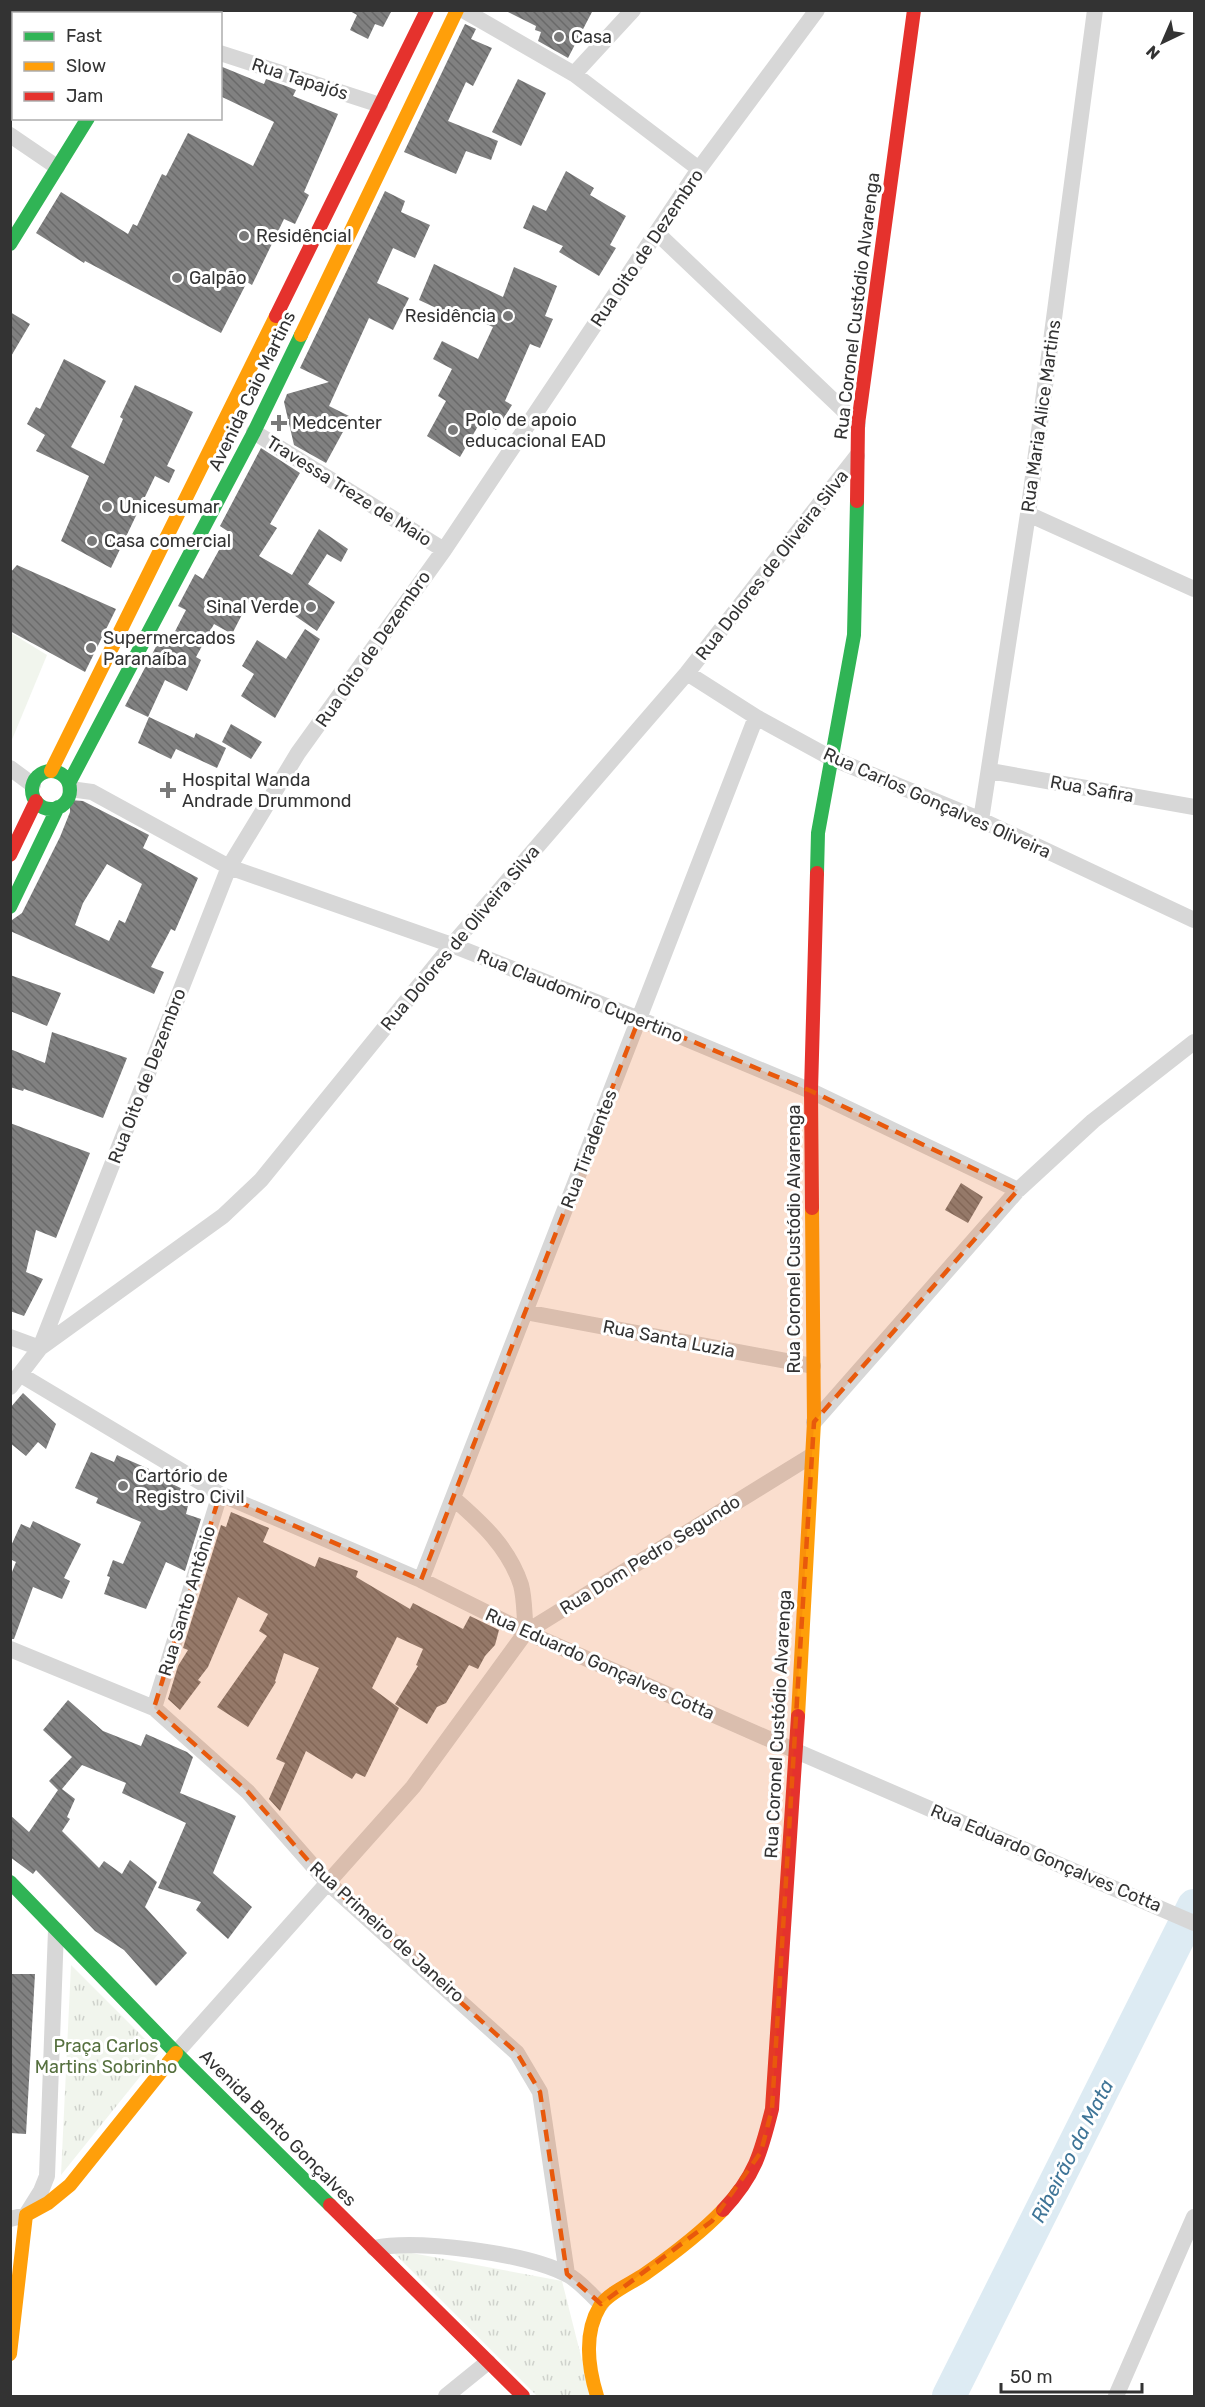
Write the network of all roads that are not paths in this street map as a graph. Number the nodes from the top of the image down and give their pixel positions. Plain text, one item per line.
1 (427, 10) edge
2 (458, 10) edge
3 (463, 10) edge
4 (633, 10) edge
5 (817, 10) edge
6 (914, 10) edge
7 (1095, 10) edge
8 (222, 54) edge
9 (574, 74) junction
10 (380, 105) junction
11 (87, 120) edge
12 (10, 135) edge
13 (57, 166) junction
14 (699, 169) junction
15 (657, 233) junction
16 (10, 244) edge
17 (858, 424) junction
18 (254, 432) junction
19 (857, 456) junction
20 (1028, 514) junction
21 (444, 550) junction
22 (1194, 589) edge
23 (687, 673) junction
24 (756, 717) junction
25 (829, 757) junction
26 (10, 768) edge
27 (51, 771) junction
28 (990, 771) junction
29 (33, 785) junction
30 (70, 786) junction
31 (36, 801) junction
32 (58, 807) junction
33 (1194, 807) edge
34 (981, 820) junction
35 (10, 855) edge
36 (229, 867) junction
37 (10, 906) edge
38 (1194, 920) edge
39 (452, 945) junction
40 (639, 1019) junction
41 (1194, 1042) edge
42 (811, 1091) junction
43 (1018, 1190) junction
44 (525, 1312) junction
45 (10, 1337) edge
46 (40, 1348) junction
47 (813, 1366) junction
48 (16, 1381) edge
49 (814, 1422) junction
50 (811, 1456) junction
51 (220, 1494) junction
52 (453, 1498) junction
53 (421, 1580) junction
54 (526, 1632) junction
55 (10, 1649) edge
56 (154, 1708) junction
57 (796, 1751) junction
58 (10, 1882) edge
59 (327, 1882) junction
60 (1194, 1923) edge
61 (56, 1930) junction
62 (176, 2052) junction
63 (18, 2217) edge
64 (1194, 2217) edge
65 (374, 2248) junction
66 (567, 2274) junction
67 (601, 2304) junction
68 (10, 2354) edge
69 (488, 2362) junction
70 (446, 2397) edge
71 (523, 2397) edge
72 (597, 2397) edge
73 (1116, 2397) edge

1 - 10 main road, Avenida Caio Martins
2 - 18 main road, Avenida Caio Martins
3 - 9 street
4 - 9 street
5 - 14 street, Rua Oito de Dezembro
6 - 17 main road, Rua Coronel Custódio Alvarenga
7 - 20 street, Rua Maria Alice Martins
8 - 10 street, Rua Tapajós
9 - 14 street
10 - 27 main road, Avenida Caio Martins
11 - 13 main road
12 - 13 street
13 - 16 main road
14 - 15 street, Rua Oito de Dezembro
15 - 17 street
15 - 21 street, Rua Oito de Dezembro
17 - 19 main road, Rua Coronel Custódio Alvarenga
18 - 21 street, Travessa Treze de Maio
18 - 30 main road, Avenida Caio Martins
19 - 23 street, Rua Dolores de Oliveira Silva
19 - 25 main road, Rua Coronel Custódio Alvarenga
20 - 22 street
20 - 28 street, Rua Maria Alice Martins
21 - 36 street, Rua Oito de Dezembro
23 - 24 street, Rua Carlos Gonçalves Oliveira
23 - 39 street, Rua Dolores de Oliveira Silva
24 - 25 street, Rua Carlos Gonçalves Oliveira
24 - 40 street, Rua Tiradentes
25 - 34 street, Rua Carlos Gonçalves Oliveira
25 - 42 main road, Rua Coronel Custódio Alvarenga
26 - 29 street
27 - 29 main road
27 - 30 main road
28 - 33 street, Rua Safira
28 - 34 street, Rua Maria Alice Martins
29 - 31 main road
30 - 32 main road
30 - 36 street, Rua Claudomiro Cupertino
31 - 32 main road
31 - 35 main road
32 - 37 main road
34 - 38 street, Rua Carlos Gonçalves Oliveira
36 - 39 street, Rua Claudomiro Cupertino
36 - 46 street, Rua Oito de Dezembro
39 - 40 street, Rua Claudomiro Cupertino
39 - 46 street, Rua Dolores de Oliveira Silva
40 - 42 street, Rua Claudomiro Cupertino
40 - 44 street, Rua Tiradentes
41 - 43 street
42 - 43 street, Rua Claudomiro Cupertino
42 - 47 main road, Rua Coronel Custódio Alvarenga
43 - 49 street
44 - 47 street, Rua Santa Luzia
44 - 52 street, Rua Tiradentes
45 - 46 street
46 - 48 street, Rua Dolores de Oliveira Silva
47 - 49 main road, Rua Coronel Custódio Alvarenga
48 - 51 street, Rua Eduardo Gonçalves Cotta
49 - 50 main road, Rua Coronel Custódio Alvarenga
50 - 54 street, Rua Dom Pedro Segundo
50 - 57 main road, Rua Coronel Custódio Alvarenga
51 - 53 street, Rua Eduardo Gonçalves Cotta
51 - 56 street, Rua Santo Antônio
52 - 53 street, Rua Tiradentes
52 - 54 street
53 - 54 street, Rua Eduardo Gonçalves Cotta
54 - 57 street, Rua Eduardo Gonçalves Cotta
54 - 59 street, Rua Dom Pedro Segundo
55 - 56 street, Rua Primeiro de Janeiro
56 - 59 street, Rua Primeiro de Janeiro
57 - 60 street, Rua Eduardo Gonçalves Cotta
57 - 67 main road, Rua Coronel Custódio Alvarenga
58 - 61 main road, Avenida Bento Gonçalves
59 - 62 street, Rua Dom Pedro Segundo
59 - 66 street, Rua Primeiro de Janeiro
61 - 62 main road, Avenida Bento Gonçalves
61 - 63 street
62 - 63 main road
62 - 65 main road, Avenida Bento Gonçalves
63 - 68 main road
64 - 73 street
65 - 66 street
65 - 69 main road, Avenida Bento Gonçalves
66 - 67 street
67 - 72 main road
69 - 70 street
69 - 71 main road, Avenida Bento Gonçalves

